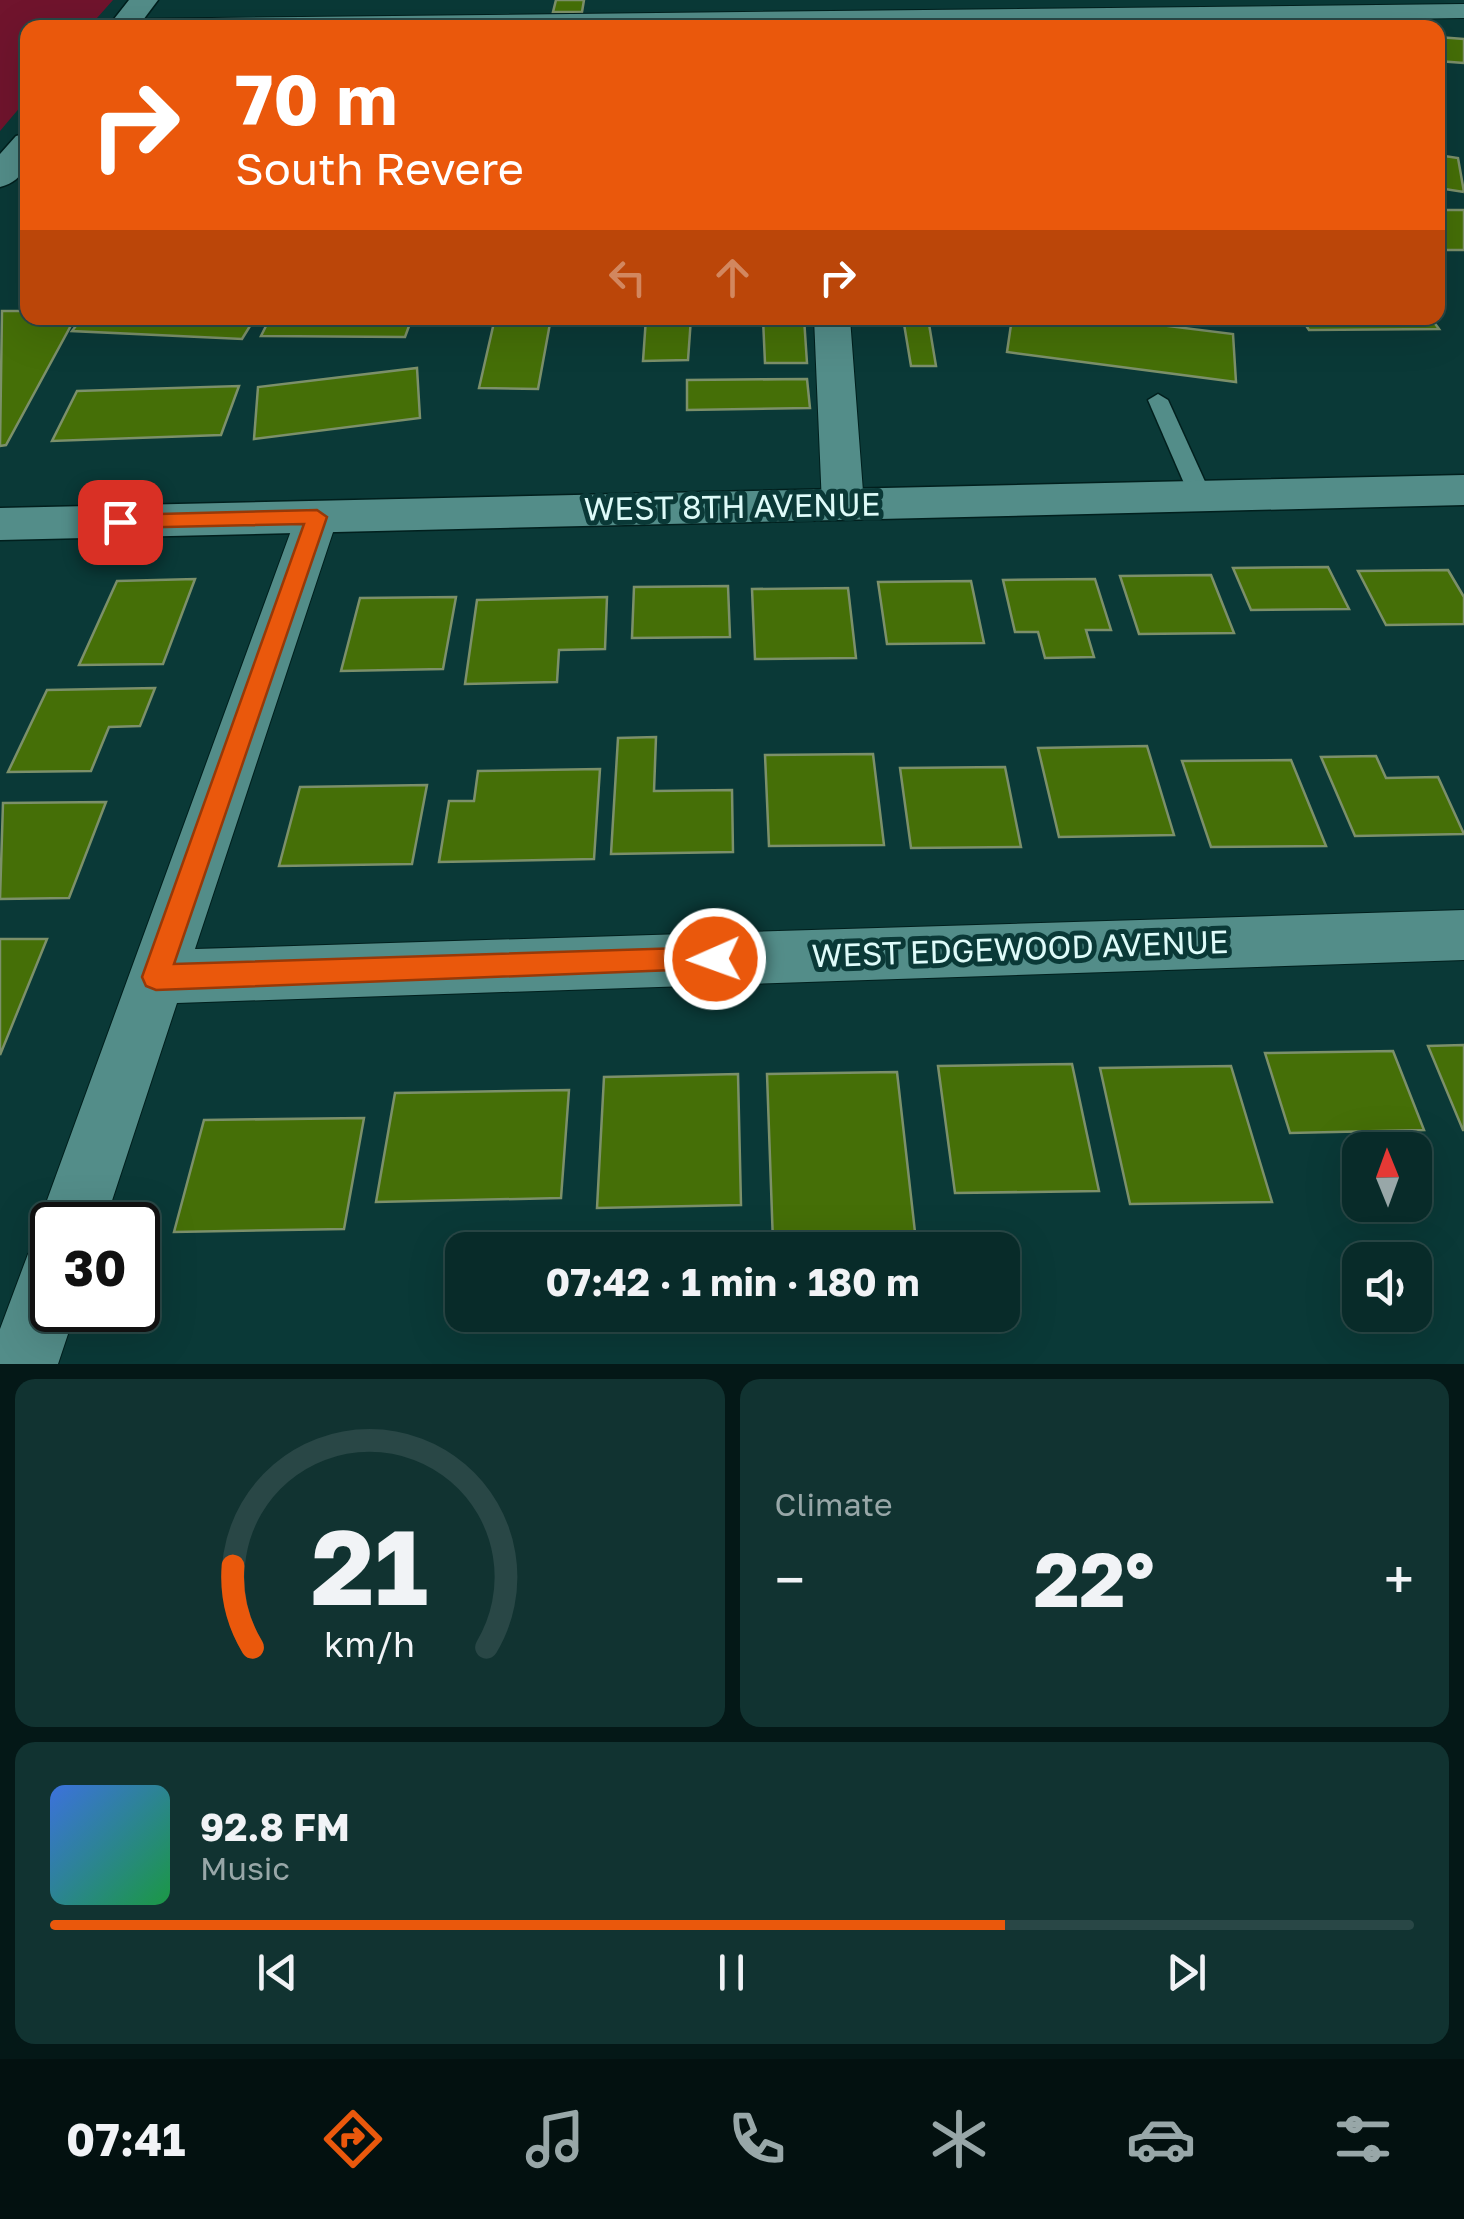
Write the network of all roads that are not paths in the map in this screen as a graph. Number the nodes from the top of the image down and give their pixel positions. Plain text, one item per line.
1 (144, 0) edge
2 (1464, 12) edge
3 (127, 20) edge
4 (748, 20) edge
5 (20, 152) edge
6 (0, 176) edge
7 (832, 325) edge
8 (1158, 400) dead end
9 (1464, 490) edge
10 (1201, 496) junction
11 (843, 505) junction
12 (317, 517) junction
13 (0, 524) edge
14 (1464, 935) edge
15 (156, 977) junction
16 (79, 1202) edge
17 (34, 1332) edge
18 (23, 1364) edge

1 - 3 street
2 - 4 street
5 - 6 street
7 - 11 street
8 - 10 lane
9 - 10 street, WEST 8TH AVENUE
10 - 11 street, WEST 8TH AVENUE
11 - 12 street, WEST 8TH AVENUE
12 - 13 street, WEST 8TH AVENUE
12 - 15 street
14 - 15 street, WEST EDGEWOOD AVENUE
15 - 16 street
17 - 18 street

